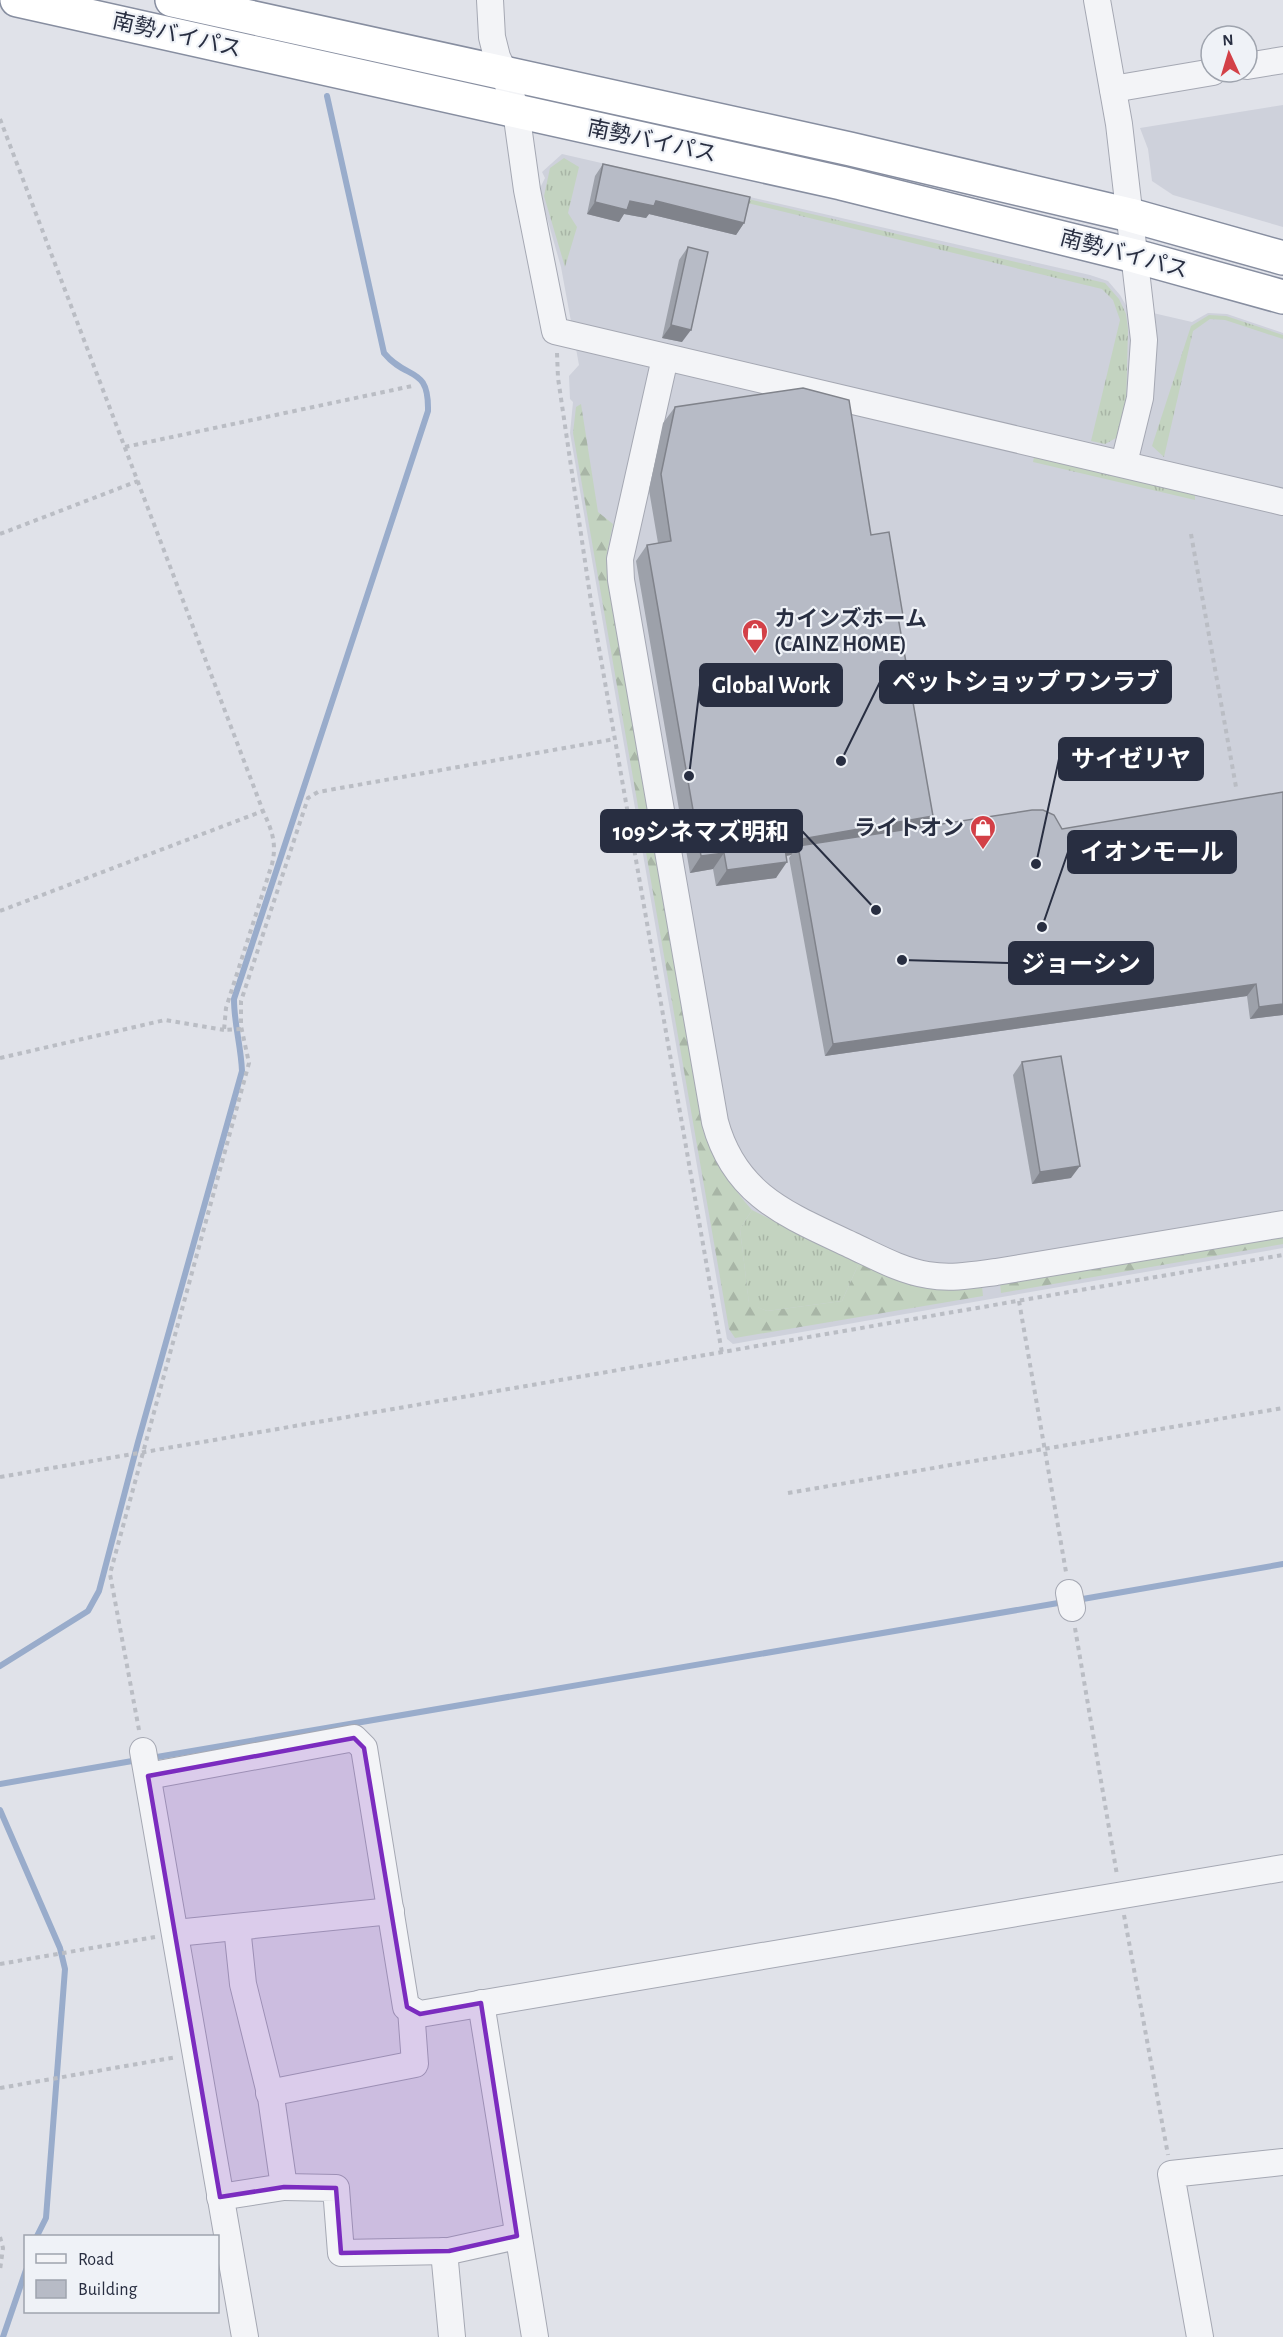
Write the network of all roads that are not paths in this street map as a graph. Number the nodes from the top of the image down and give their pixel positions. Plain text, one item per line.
1 (17, 0) edge
2 (172, 0) edge
3 (490, 0) edge
4 (1097, 0) edge
5 (1283, 60) edge
6 (1259, 64) edge
7 (504, 72) junction
8 (1199, 74) edge
9 (1113, 89) junction
10 (516, 111) junction
11 (1130, 215) junction
12 (1135, 256) junction
13 (1283, 258) edge
14 (1283, 297) edge
15 (665, 358) junction
16 (1124, 464) junction
17 (1283, 502) edge
18 (1283, 1224) edge
19 (1283, 1868) edge
20 (391, 1911) junction
21 (237, 1928) junction
22 (176, 1933) junction
23 (481, 2003) junction
24 (411, 2009) junction
25 (269, 2093) junction
26 (1283, 2162) edge
27 (284, 2187) junction
28 (220, 2197) junction
29 (517, 2236) junction
30 (444, 2251) junction
31 (245, 2337) edge
32 (452, 2337) edge
33 (535, 2337) edge
34 (1200, 2337) edge

1 - 10 highway, 南勢バイパス
2 - 7 highway, 南勢バイパス
3 - 7 street
4 - 9 street
5 - 6 street
7 - 10 street
7 - 11 highway, 南勢バイパス
8 - 9 street
9 - 11 street
10 - 12 highway, 南勢バイパス
10 - 15 street
11 - 12 street
11 - 13 highway, 南勢バイパス
12 - 14 highway, 南勢バイパス
12 - 16 street
15 - 16 street
15 - 18 street
16 - 17 street
19 - 23 street
20 - 21 street
20 - 22 street
20 - 24 street
21 - 22 street
21 - 25 street
22 - 28 street
23 - 24 street
23 - 29 street
24 - 25 street
25 - 27 street
26 - 34 street
27 - 28 street
27 - 30 street
28 - 31 street
29 - 30 street
29 - 33 street
30 - 32 street

